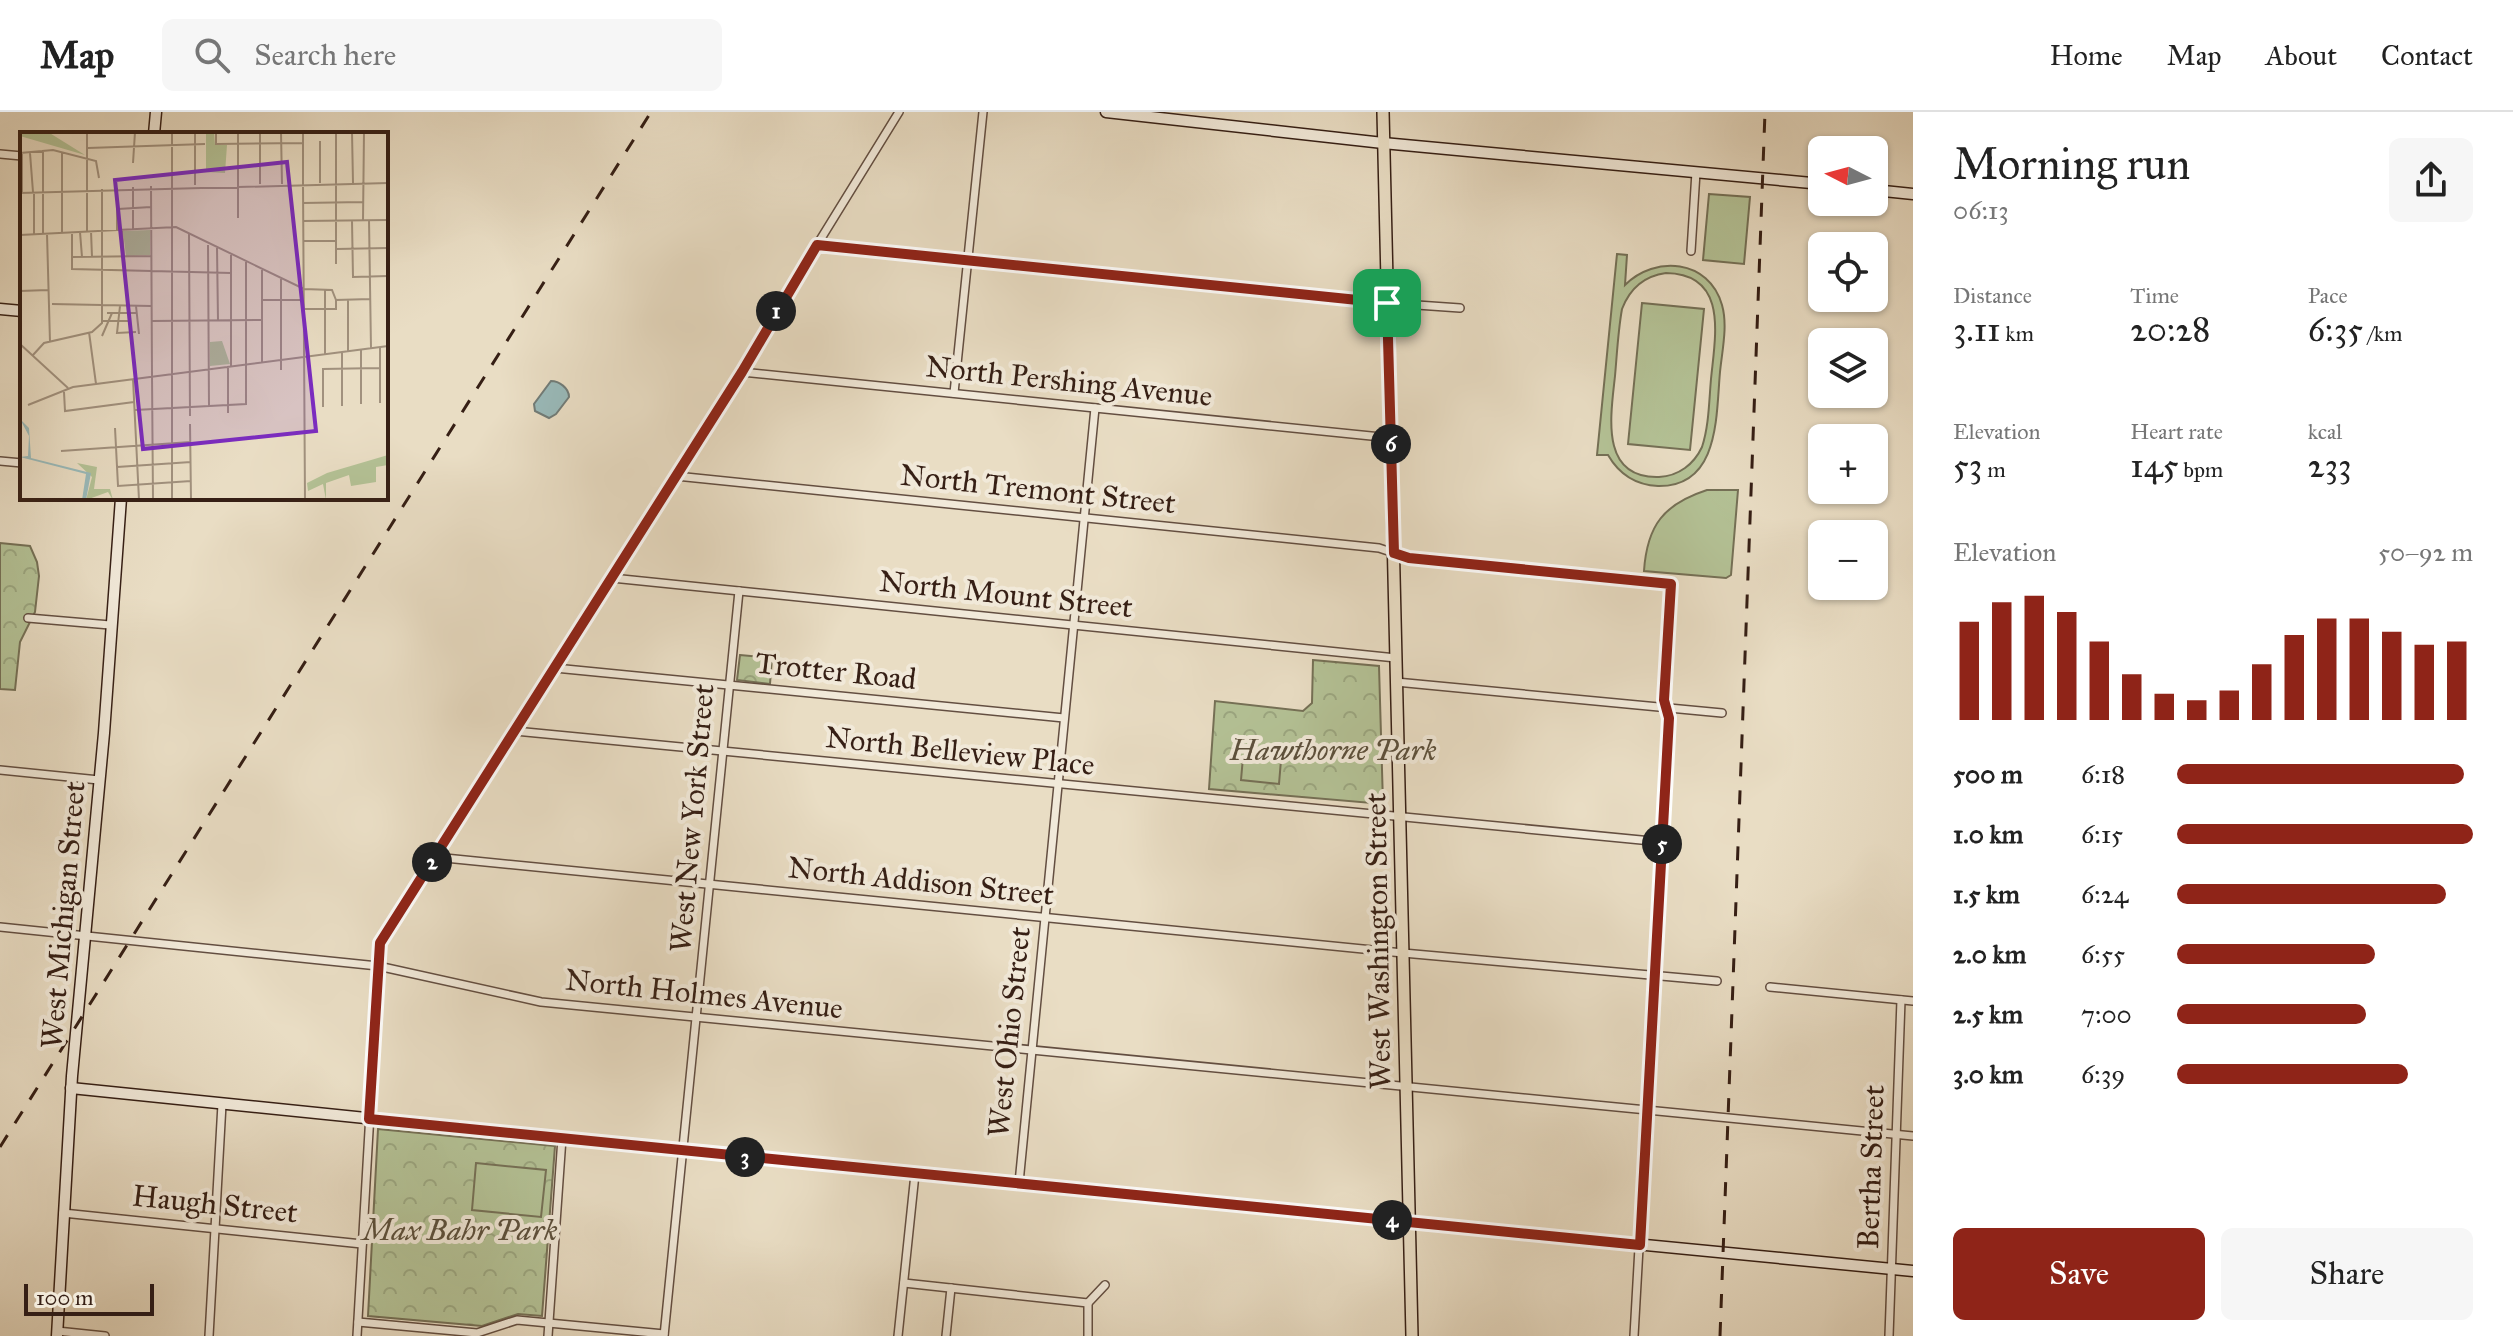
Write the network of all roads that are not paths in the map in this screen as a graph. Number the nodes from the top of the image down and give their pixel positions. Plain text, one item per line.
1 (156, 112) edge
2 (899, 112) edge
3 (983, 112) edge
4 (1106, 112) edge
5 (1383, 112) edge
6 (154, 132) edge
7 (1383, 143) junction
8 (0, 154) edge
9 (20, 156) edge
10 (1696, 172) junction
11 (1808, 183) edge
12 (1888, 191) edge
13 (1913, 194) edge
14 (817, 245) junction
15 (1691, 251) dead end
16 (968, 260) junction
17 (1387, 303) junction
18 (1460, 308) dead end
19 (0, 309) edge
20 (20, 311) edge
21 (742, 372) junction
22 (954, 393) junction
23 (1095, 408) junction
24 (1391, 438) junction
25 (0, 461) edge
26 (20, 463) edge
27 (676, 476) junction
28 (121, 500) edge
29 (1084, 518) junction
30 (1394, 553) junction
31 (612, 578) junction
32 (739, 591) junction
33 (28, 618) dead end
34 (110, 625) junction
35 (1073, 626) junction
36 (1396, 658) junction
37 (555, 668) junction
38 (1396, 682) junction
39 (729, 684) junction
40 (1666, 708) junction
41 (1722, 713) dead end
42 (1064, 718) junction
43 (515, 731) junction
44 (723, 752) junction
45 (0, 770) edge
46 (99, 780) junction
47 (1058, 785) junction
48 (1400, 818) junction
49 (1662, 842) junction
50 (435, 857) junction
51 (710, 884) junction
52 (1045, 918) junction
53 (0, 927) edge
54 (85, 936) junction
55 (1403, 953) junction
56 (378, 966) junction
57 (1654, 975) junction
58 (1717, 981) dead end
59 (1770, 987) dead end
60 (1901, 1000) junction
61 (1913, 1001) edge
62 (697, 1017) junction
63 (1032, 1051) junction
64 (1406, 1087) junction
65 (71, 1088) junction
66 (222, 1104) junction
67 (1647, 1109) junction
68 (369, 1119) junction
69 (1896, 1134) junction
70 (1913, 1136) edge
71 (562, 1138) junction
72 (685, 1151) junction
73 (915, 1174) junction
74 (1019, 1183) junction
75 (63, 1213) junction
76 (1410, 1222) junction
77 (215, 1227) junction
78 (362, 1244) junction
79 (1640, 1245) junction
80 (1891, 1269) junction
81 (1913, 1271) edge
82 (904, 1283) junction
83 (1105, 1285) dead end
84 (951, 1288) junction
85 (1088, 1303) junction
86 (358, 1322) junction
87 (549, 1323) junction
88 (57, 1334) edge
89 (664, 1335) edge
90 (105, 1336) edge
91 (209, 1336) edge
92 (357, 1336) edge
93 (548, 1336) edge
94 (898, 1336) edge
95 (946, 1336) edge
96 (1088, 1336) edge
97 (1412, 1336) edge
98 (1634, 1336) edge
99 (1889, 1336) edge

1 - 6 main road
2 - 14 street
3 - 16 street
4 - 7 main road
5 - 7 main road, West Washington Street
7 - 10 main road
7 - 17 main road, West Washington Street
8 - 9 street
10 - 11 main road
10 - 15 street
12 - 13 main road
14 - 16 street
14 - 21 street
16 - 17 street
16 - 22 street
17 - 18 street
17 - 24 main road, West Washington Street
19 - 20 main road
21 - 22 street, North Pershing Avenue
21 - 27 street
22 - 23 street, North Pershing Avenue
23 - 24 street, North Pershing Avenue
23 - 29 street, West Ohio Street
24 - 30 main road, West Washington Street
25 - 26 street
27 - 29 street, North Tremont Street
27 - 31 street
28 - 34 main road, West Michigan Street
29 - 30 street, North Tremont Street
29 - 35 street, West Ohio Street
30 - 36 main road, West Washington Street
30 - 40 street, North Tremont Street
31 - 32 street, North Mount Street
31 - 37 street
32 - 35 street, North Mount Street
32 - 39 street, West New York Street
33 - 34 street
34 - 46 main road, West Michigan Street
35 - 36 street, North Mount Street
35 - 42 street, West Ohio Street
36 - 38 main road, West Washington Street
37 - 39 street, Trotter Road
37 - 43 street
38 - 40 street
38 - 48 main road, West Washington Street
39 - 42 street, Trotter Road
39 - 44 street, West New York Street
40 - 41 street
40 - 49 street
42 - 47 street, West Ohio Street
43 - 44 street, North Belleview Place
43 - 50 street
44 - 47 street, North Belleview Place
44 - 51 street, West New York Street
45 - 46 street
46 - 54 main road, West Michigan Street
47 - 48 street, North Belleview Place
47 - 52 street, West Ohio Street
48 - 49 street, North Belleview Place
48 - 55 main road, West Washington Street
49 - 57 street
50 - 51 street, North Addison Street
50 - 56 street
51 - 52 street, North Addison Street
51 - 62 street, West New York Street
52 - 55 street, North Addison Street
52 - 63 street, West Ohio Street
53 - 54 street, North Holmes Avenue
54 - 56 street, North Holmes Avenue
54 - 65 main road, West Michigan Street
55 - 57 street, North Addison Street
55 - 64 main road, West Washington Street
56 - 62 street, North Holmes Avenue
56 - 68 street
57 - 58 street, North Addison Street
57 - 67 street
59 - 60 street
60 - 61 street
60 - 69 street, Bertha Street
62 - 63 street, North Holmes Avenue
62 - 72 street, West New York Street
63 - 64 street, North Holmes Avenue
63 - 74 street, West Ohio Street
64 - 67 street, North Holmes Avenue
64 - 76 main road, West Washington Street
65 - 66 main road
65 - 75 main road, West Michigan Street
66 - 68 main road
66 - 77 street
67 - 69 street, North Holmes Avenue
67 - 79 street
68 - 71 main road
68 - 78 street
69 - 70 street, North Holmes Avenue
69 - 80 street, Bertha Street
71 - 72 main road
71 - 87 street
72 - 73 main road
72 - 89 street, West New York Street
73 - 74 main road
73 - 82 street
74 - 76 main road
75 - 77 street, Haugh Street
75 - 88 main road, West Michigan Street
76 - 79 main road
76 - 97 main road, West Washington Street
77 - 78 street, Haugh Street
77 - 91 street
78 - 86 street
79 - 80 main road
79 - 98 street
80 - 81 main road
80 - 99 street, Bertha Street
82 - 84 street
82 - 94 street
83 - 85 street
84 - 85 street
84 - 95 street
85 - 96 street
86 - 87 street
86 - 92 street
87 - 89 street
87 - 93 street
88 - 90 street

